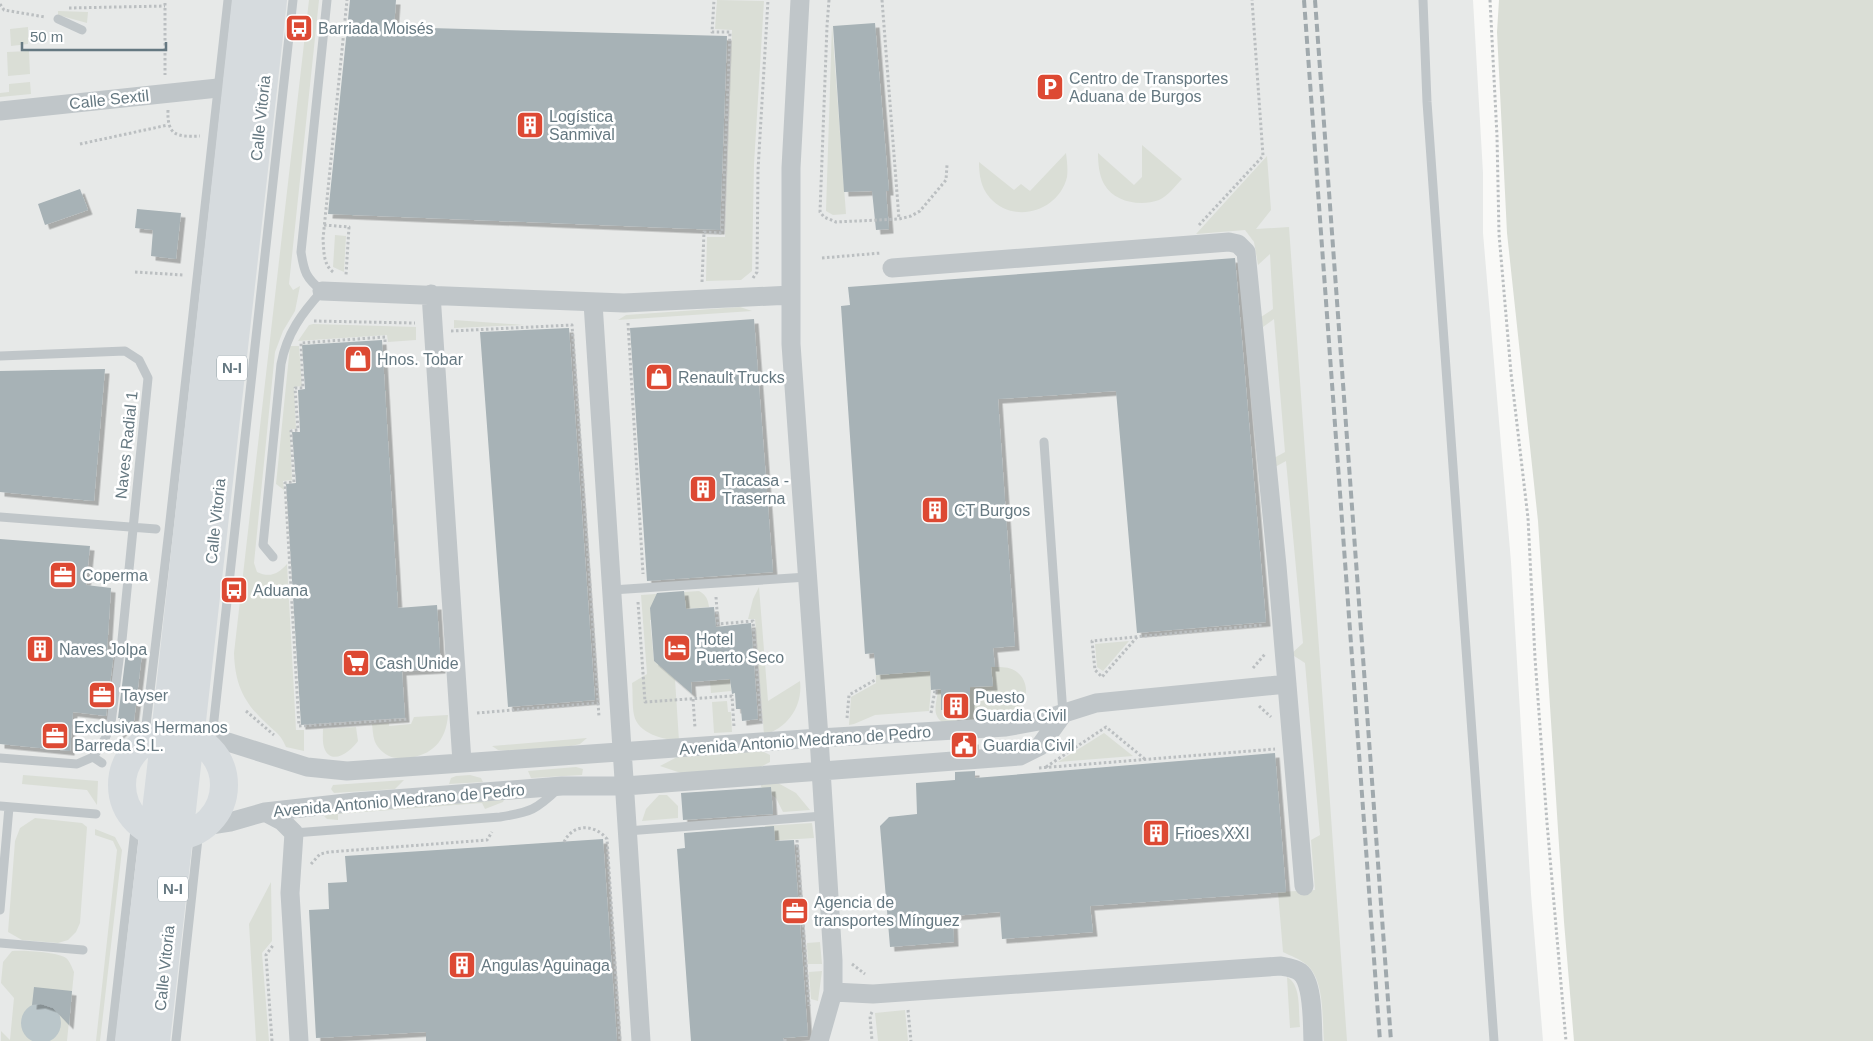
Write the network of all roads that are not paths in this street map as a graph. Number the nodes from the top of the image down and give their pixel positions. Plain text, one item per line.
1 (228, 0) edge
2 (246, 0) edge
3 (273, 0) edge
4 (293, 0) edge
5 (328, 0) edge
6 (800, 0) edge
7 (1423, 0) edge
8 (58, 19) road end
9 (82, 30) dead end
10 (218, 88) junction
11 (0, 111) edge
12 (891, 260) road end
13 (322, 291) junction
14 (431, 294) junction
15 (790, 295) junction
16 (593, 302) junction
17 (0, 356) edge
18 (1044, 442) dead end
19 (0, 517) edge
20 (133, 528) junction
21 (156, 529) dead end
22 (273, 557) dead end
23 (807, 577) junction
24 (612, 590) junction
25 (122, 640) dead end
26 (120, 652) dead end
27 (1287, 684) junction
28 (1063, 714) junction
29 (819, 738) junction
30 (177, 739) junction
31 (623, 752) junction
32 (93, 757) junction
33 (0, 758) edge
34 (462, 762) junction
35 (102, 763) dead end
36 (821, 772) junction
37 (562, 786) junction
38 (624, 786) junction
39 (4, 806) edge
40 (265, 812) junction
41 (96, 814) dead end
42 (823, 816) junction
43 (174, 829) junction
44 (627, 831) junction
45 (294, 833) junction
46 (1304, 886) dead end
47 (0, 910) edge
48 (0, 943) edge
49 (83, 950) dead end
50 (833, 992) junction
51 (111, 1041) edge
52 (128, 1041) edge
53 (156, 1041) edge
54 (176, 1041) edge
55 (299, 1041) edge
56 (641, 1041) edge
57 (819, 1041) edge
58 (1313, 1041) edge
59 (1494, 1041) edge

1 - 10 lane
2 - 30 highway, Calle Vitoria / N-I
3 - 30 highway, Calle Vitoria / N-I
4 - 30 lane
5 - 13 lane
6 - 15 street
7 - 59 lane
8 - 9 lane
10 - 11 street, Calle Sextil
10 - 30 lane
12 - 27 street
13 - 14 street
13 - 22 lane
14 - 16 street
14 - 34 street
15 - 16 street
15 - 23 street
16 - 24 street
17 - 20 lane, Naves Radial 1
18 - 28 lane
19 - 20 lane
20 - 21 lane
20 - 25 lane, Naves Radial 1
23 - 24 lane
23 - 29 street
24 - 31 street
26 - 32 lane
27 - 28 street
27 - 46 street
28 - 29 street, Avenida Antonio Medrano de Pedro
28 - 36 street, Avenida Antonio Medrano de Pedro
29 - 31 street, Avenida Antonio Medrano de Pedro
29 - 36 street
30 - 34 street, Avenida Antonio Medrano de Pedro
30 - 43 highway, N-I
30 - 43 highway
30 - 43 highway
31 - 34 street, Avenida Antonio Medrano de Pedro
31 - 38 street
32 - 33 lane
32 - 35 lane
36 - 38 street, Avenida Antonio Medrano de Pedro
36 - 42 street
37 - 38 street, Avenida Antonio Medrano de Pedro
37 - 40 street, Avenida Antonio Medrano de Pedro
37 - 45 lane
38 - 44 street
39 - 41 lane
39 - 47 lane
40 - 43 street, Avenida Antonio Medrano de Pedro
40 - 45 street
42 - 44 lane
42 - 50 street
43 - 51 lane
43 - 52 highway, Calle Vitoria / N-I
43 - 53 highway, Calle Vitoria / N-I
43 - 54 lane
44 - 56 street
45 - 55 street
48 - 49 lane
50 - 57 street
50 - 58 street

